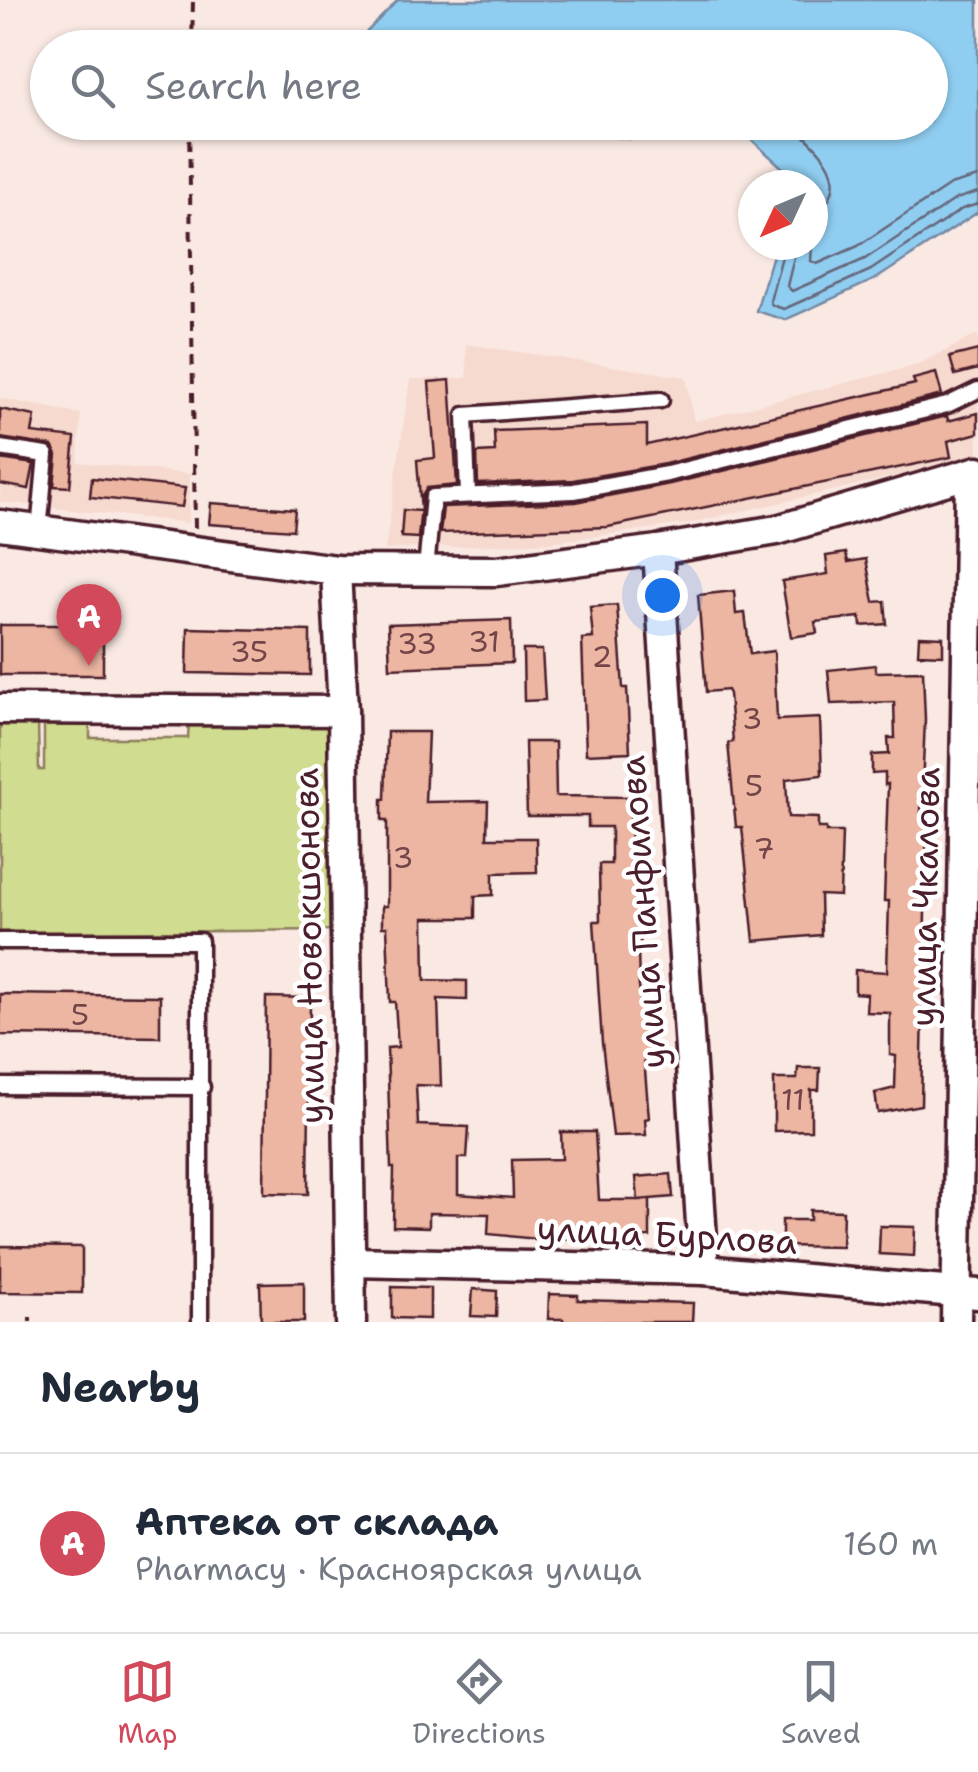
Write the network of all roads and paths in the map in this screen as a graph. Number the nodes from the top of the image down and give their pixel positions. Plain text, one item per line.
1 (194, 0) edge
2 (193, 30) edge
3 (190, 140) edge
4 (978, 390) edge
5 (661, 400) dead end
6 (0, 448) edge
7 (974, 472) edge
8 (468, 496) junction
9 (0, 525) edge
10 (39, 531) junction
11 (658, 550) junction
12 (195, 552) junction
13 (336, 570) junction
14 (426, 570) junction
15 (0, 708) edge
16 (343, 712) junction
17 (0, 942) edge
18 (0, 1086) edge
19 (202, 1088) junction
20 (351, 1262) junction
21 (704, 1270) junction
22 (967, 1293) edge
23 (200, 1322) edge
24 (351, 1322) edge
25 (956, 1322) edge

1 - 2 path
3 - 12 path
4 - 8 lane
5 - 8 lane
6 - 10 lane
7 - 11 street
7 - 22 street, улица Чкалова
8 - 14 lane
9 - 10 street
10 - 12 street
11 - 14 street
11 - 21 street, улица Панфилова
12 - 13 street
13 - 14 street
13 - 16 street, улица Новокшонова
15 - 16 street
16 - 20 street, улица Новокшонова
17 - 19 lane
18 - 19 lane
19 - 23 lane
20 - 21 street, улица Бурлова
20 - 24 street, улица Новокшонова
21 - 22 street, улица Бурлова
22 - 25 street, улица Чкалова

